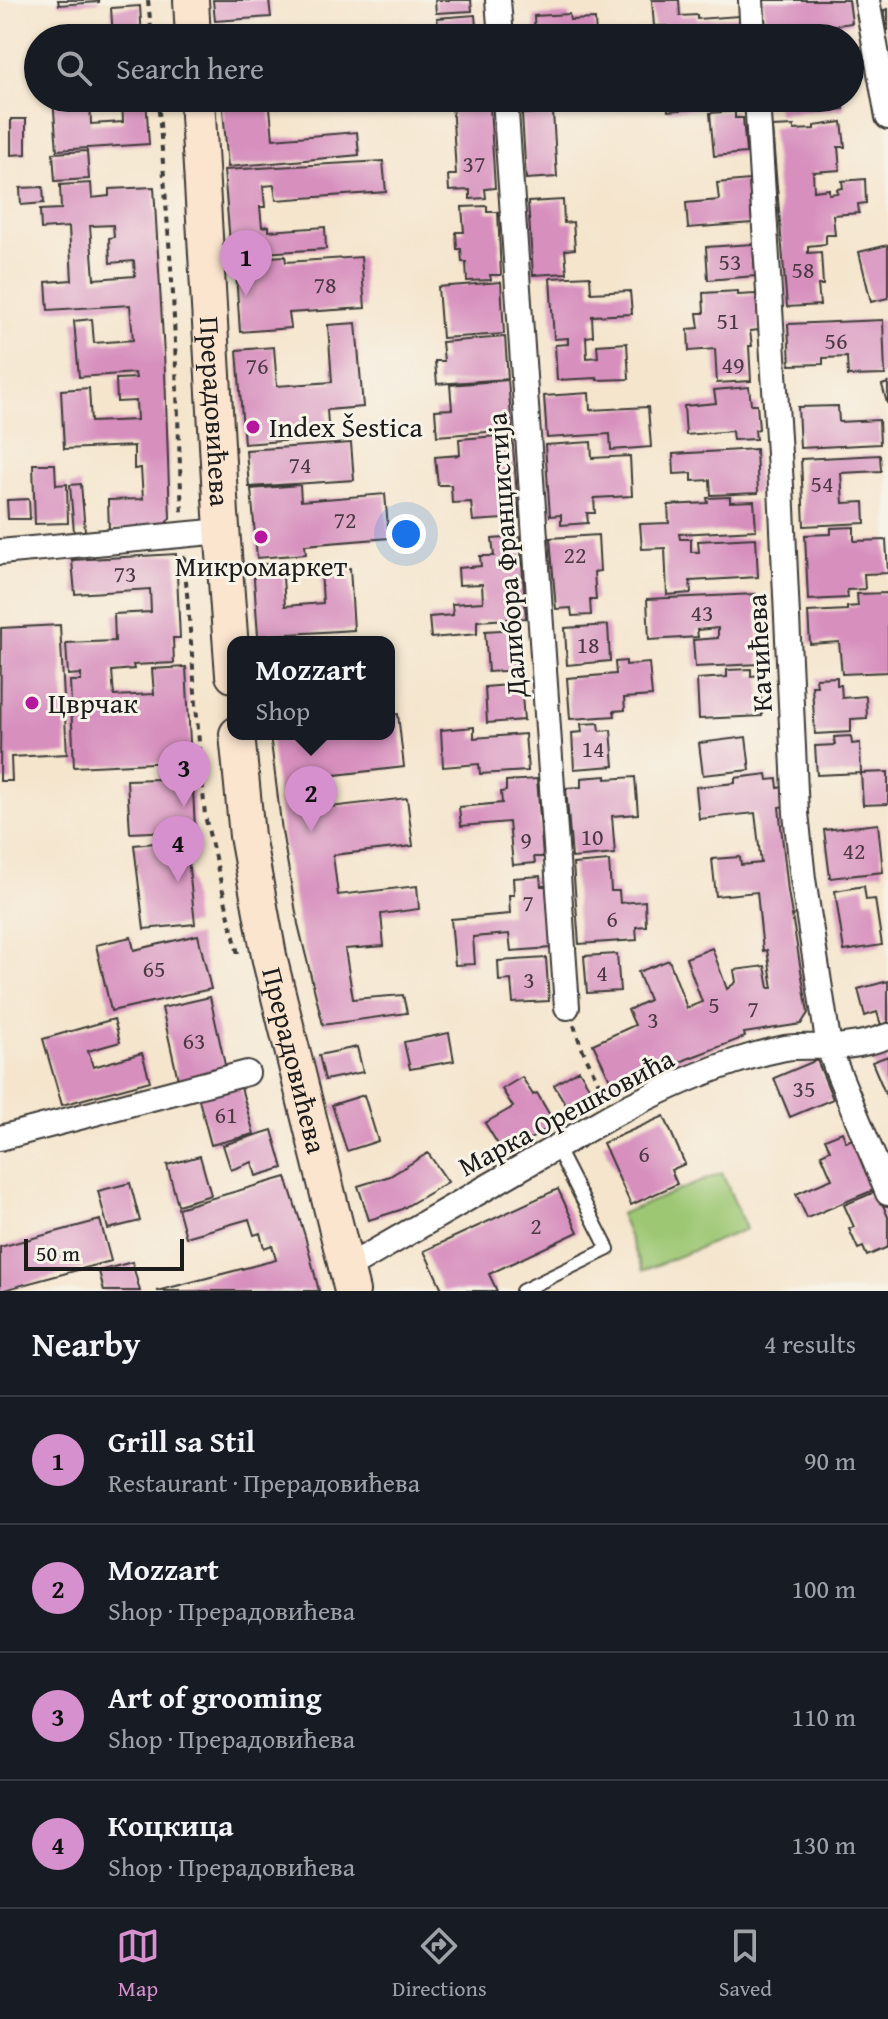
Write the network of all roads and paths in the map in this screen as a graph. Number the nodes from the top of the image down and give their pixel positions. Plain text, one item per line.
1 (148, 0) edge
2 (191, 0) edge
3 (498, 0) edge
4 (751, 0) edge
5 (867, 0) edge
6 (151, 24) edge
7 (192, 24) edge
8 (500, 24) edge
9 (752, 24) edge
10 (159, 112) edge
11 (198, 112) edge
12 (506, 112) edge
13 (758, 112) edge
14 (888, 117) edge
15 (222, 531) junction
16 (182, 534) junction
17 (0, 552) edge
18 (230, 636) edge
19 (238, 740) edge
20 (241, 964) dead end
21 (567, 1007) joint
22 (888, 1036) edge
23 (829, 1047) junction
24 (247, 1073) dead end
25 (614, 1114) junction
26 (0, 1138) edge
27 (556, 1147) junction
28 (888, 1193) edge
29 (349, 1280) edge
30 (522, 1291) edge

1 - 6 path
2 - 7 main road
3 - 8 street
4 - 9 street
5 - 14 street
10 - 16 path
11 - 15 main road, Прерадовићева
12 - 21 street, Далибора Францистија
13 - 23 street, Качићева
15 - 16 street
15 - 18 main road, Прерадовићева
16 - 17 street
16 - 20 path
19 - 29 main road, Прерадовићева
21 - 25 path
22 - 23 street, Марка Орешковића
23 - 25 street, Марка Орешковића
23 - 28 street, Качићева
24 - 26 street
25 - 27 street, Марка Орешковића
27 - 29 street, Марка Орешковића
27 - 30 lane

